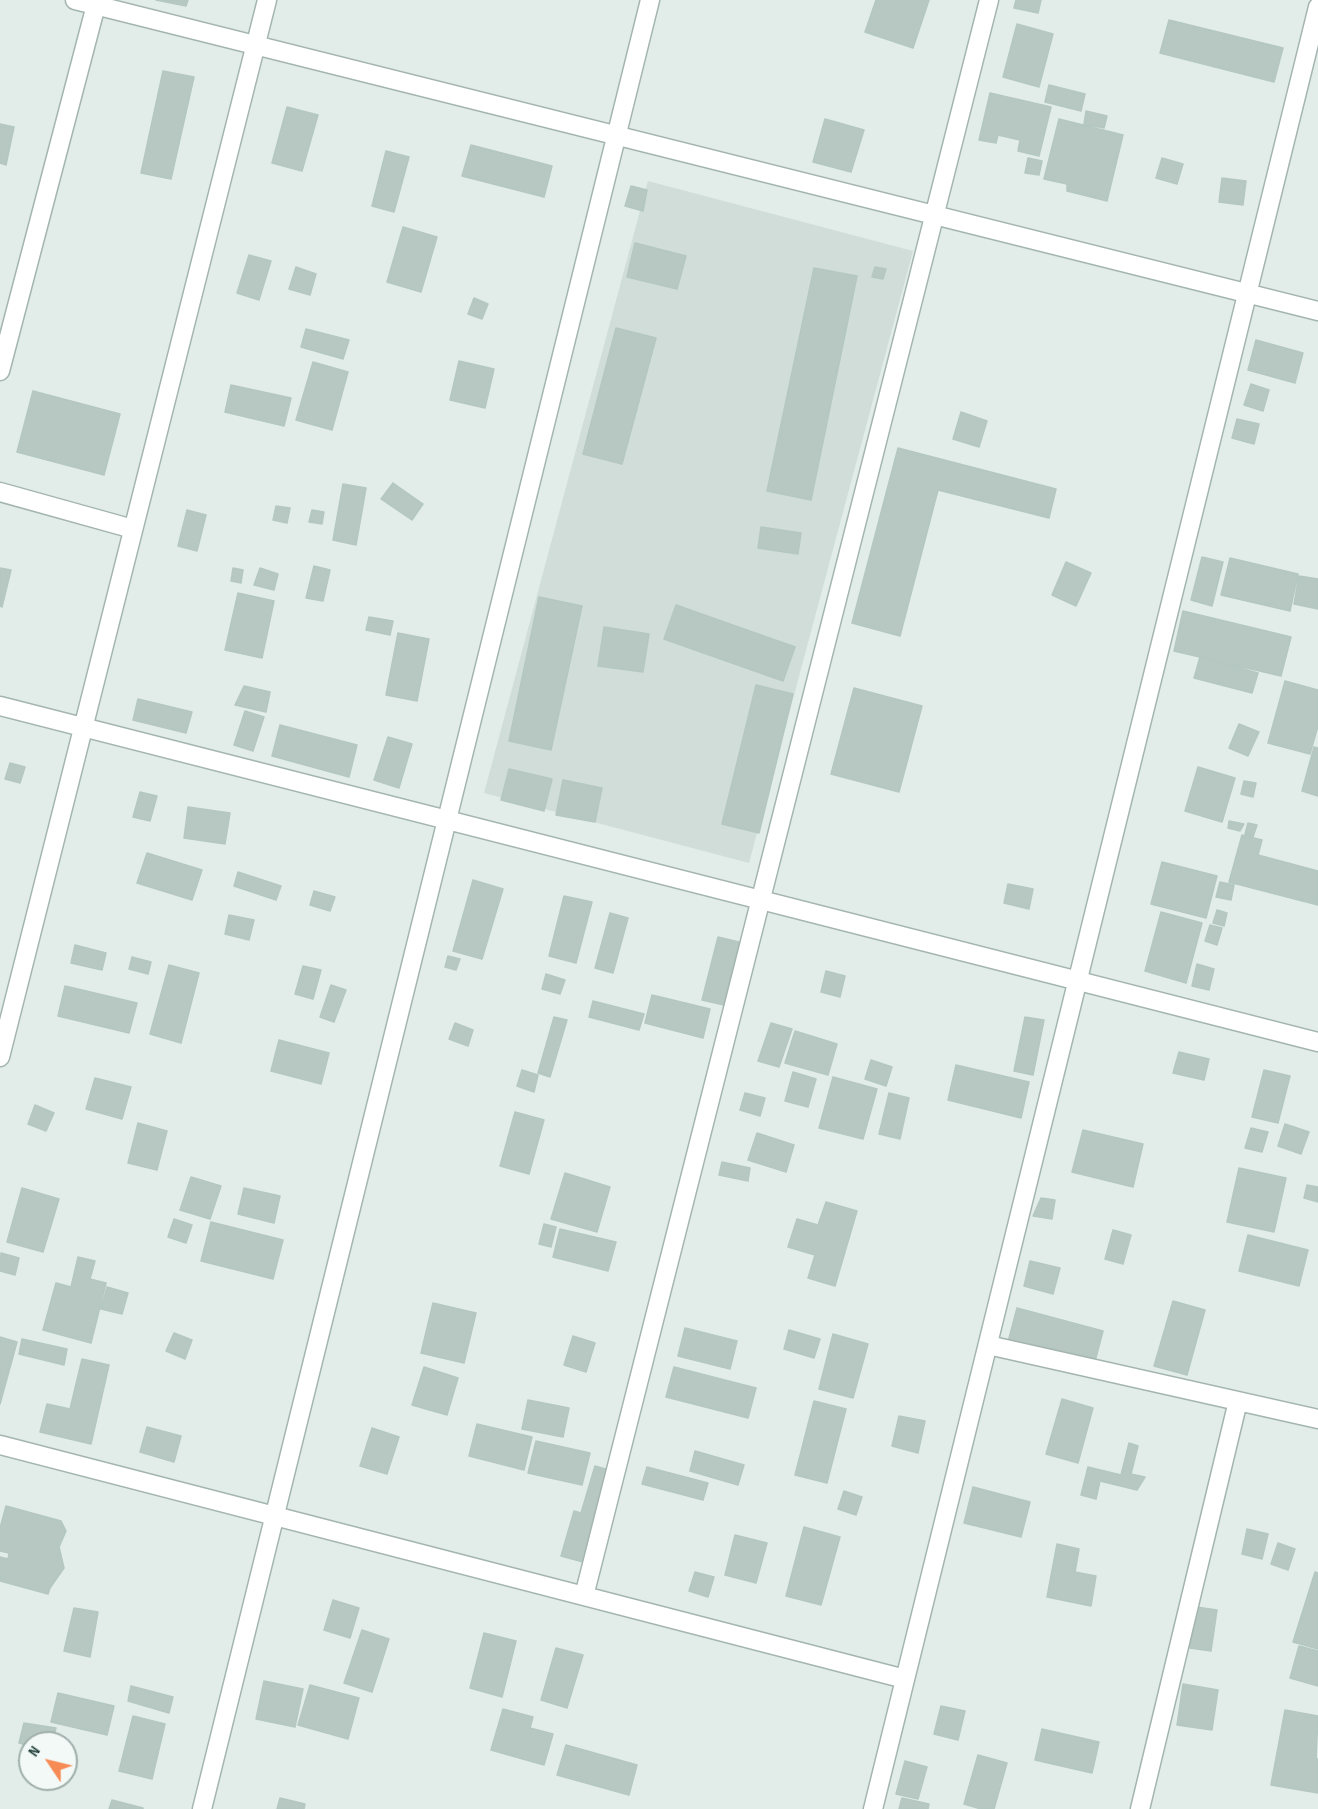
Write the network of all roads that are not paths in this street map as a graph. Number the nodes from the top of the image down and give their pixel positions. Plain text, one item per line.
1 (75, 0) edge
2 (267, 0) edge
3 (650, 0) edge
4 (989, 0) edge
5 (96, 5) junction
6 (1318, 7) edge
7 (255, 45) junction
8 (617, 136) junction
9 (934, 215) junction
10 (1247, 294) junction
11 (1318, 311) edge
12 (0, 371) edge
13 (0, 492) edge
14 (133, 529) junction
15 (0, 706) edge
16 (83, 728) junction
17 (447, 820) junction
18 (761, 900) junction
19 (1077, 980) junction
20 (1318, 1041) edge
21 (0, 1057) edge
22 (988, 1344) junction
23 (1238, 1401) junction
24 (1318, 1419) edge
25 (0, 1445) edge
26 (275, 1516) junction
27 (584, 1596) junction
28 (905, 1679) junction
29 (202, 1809) edge
30 (873, 1809) edge
31 (1140, 1809) edge

1 - 5 street
2 - 7 street
3 - 8 street
4 - 9 street
5 - 7 street
5 - 12 street
6 - 10 street
7 - 8 street
7 - 14 street
8 - 9 street
8 - 17 street
9 - 10 street
9 - 18 street
10 - 11 street
10 - 19 street
13 - 14 street
14 - 16 street
15 - 16 street
16 - 17 street
16 - 21 street
17 - 18 street
17 - 26 street
18 - 19 street
18 - 27 street
19 - 20 street
19 - 22 street
22 - 23 street
22 - 28 street
23 - 24 street
23 - 31 street
25 - 26 street
26 - 27 street
26 - 29 street
27 - 28 street
28 - 30 street

